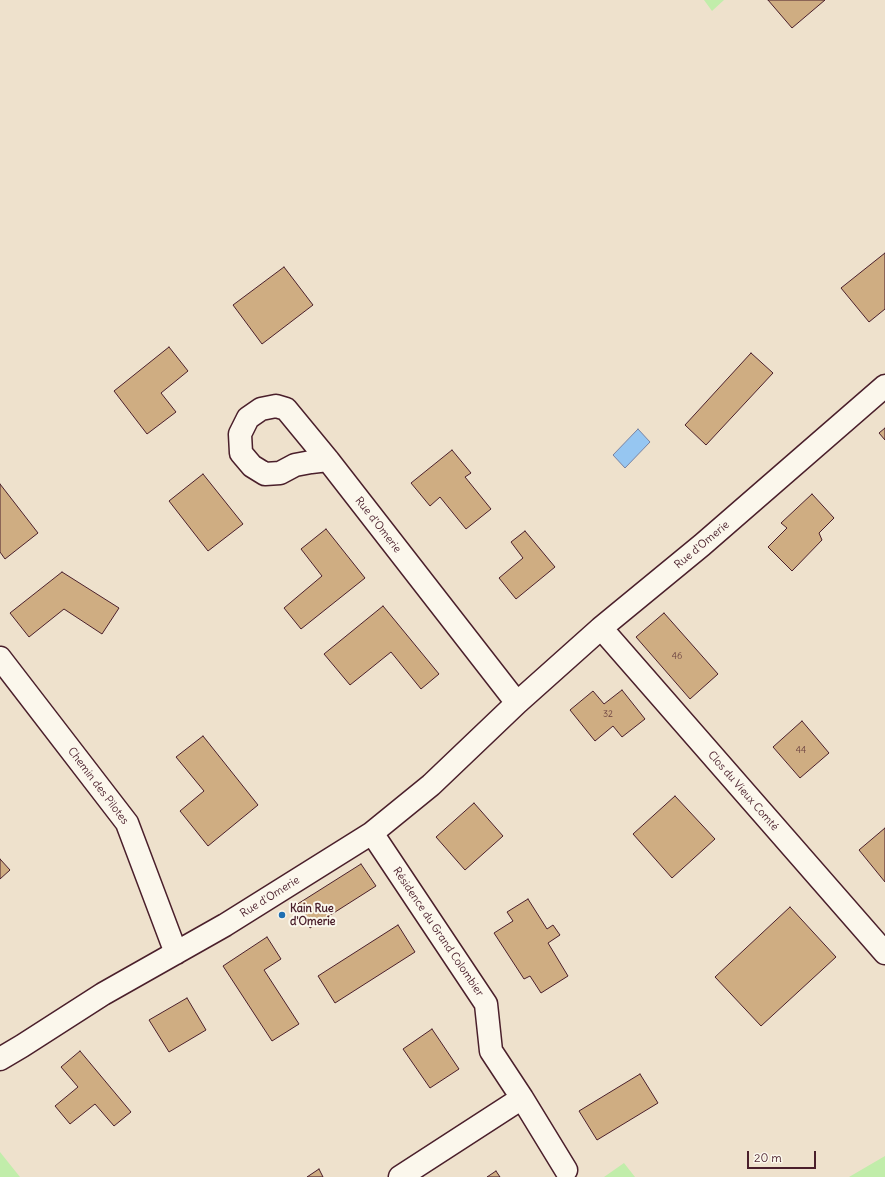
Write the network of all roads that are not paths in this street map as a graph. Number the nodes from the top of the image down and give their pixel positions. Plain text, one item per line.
1 (885, 386) edge
2 (328, 460) dead end
3 (601, 628) junction
4 (0, 658) edge
5 (517, 703) junction
6 (372, 833) junction
7 (176, 953) junction
8 (885, 953) edge
9 (0, 1059) edge
10 (522, 1098) junction
11 (566, 1170) dead end
12 (400, 1177) edge

1 - 3 street, Rue d'Omerie
2 - 5 street, Rue d'Omerie
3 - 5 street, Rue d'Omerie
3 - 8 street, Clos du Vieux Comté
4 - 7 street, Chemin des Pilotes
5 - 6 street, Rue d'Omerie
6 - 7 street, Rue d'Omerie
6 - 10 street, Résidence du Grand Colombier
7 - 9 street, Rue d'Omerie
10 - 11 street, Résidence du Grand Colombier
10 - 12 street

